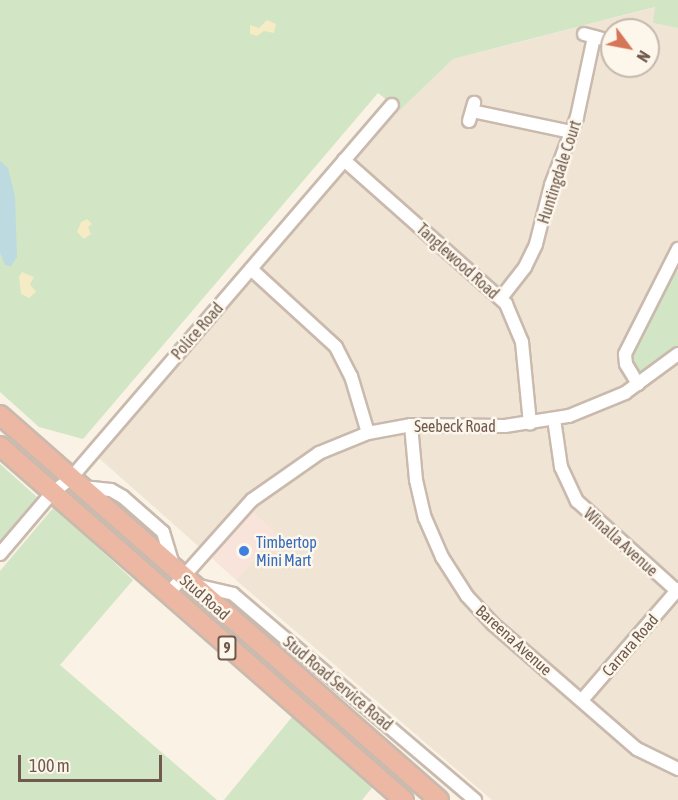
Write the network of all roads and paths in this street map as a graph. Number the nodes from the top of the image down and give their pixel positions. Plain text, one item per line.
1 (594, 37) dead end
2 (392, 105) dead end
3 (472, 112) dead end
4 (572, 132) junction
5 (344, 160) junction
6 (678, 249) edge
7 (250, 269) junction
8 (501, 298) junction
9 (678, 354) edge
10 (638, 384) junction
11 (0, 415) edge
12 (554, 419) junction
13 (530, 424) junction
14 (411, 425) junction
15 (368, 433) junction
16 (0, 446) edge
17 (76, 483) junction
18 (52, 493) junction
19 (0, 554) edge
20 (183, 577) junction
21 (677, 590) edge
22 (168, 595) junction
23 (582, 700) junction
24 (678, 769) edge
25 (404, 800) edge
26 (439, 800) edge
27 (475, 800) edge

1 - 4 street, Huntingdale Court
2 - 5 street, Police Road
3 - 4 street
4 - 8 street, Huntingdale Court
5 - 7 street, Police Road
5 - 8 street, Tanglewood Road
6 - 10 street
7 - 15 street
7 - 17 street, Police Road
8 - 13 street, Tanglewood Road
9 - 10 street, Seebeck Road
10 - 12 street, Seebeck Road
11 - 17 highway, Stud Road / 9
12 - 13 street, Seebeck Road
12 - 21 street, Winalla Avenue
13 - 14 street, Seebeck Road
14 - 15 street, Seebeck Road
14 - 23 street, Bareena Avenue
15 - 20 street, Seebeck Road
16 - 18 highway, Stud Road / 9
17 - 18 street, Police Road
17 - 20 highway, Stud Road / 9
18 - 19 street, Police Road
18 - 22 highway, Stud Road / 9
20 - 22 street, Seebeck Road
20 - 26 highway, Stud Road / 9
20 - 27 street, Stud Road Service Road
21 - 23 street, Carrara Road
22 - 25 highway, Stud Road / 9
23 - 24 street, Bareena Avenue

